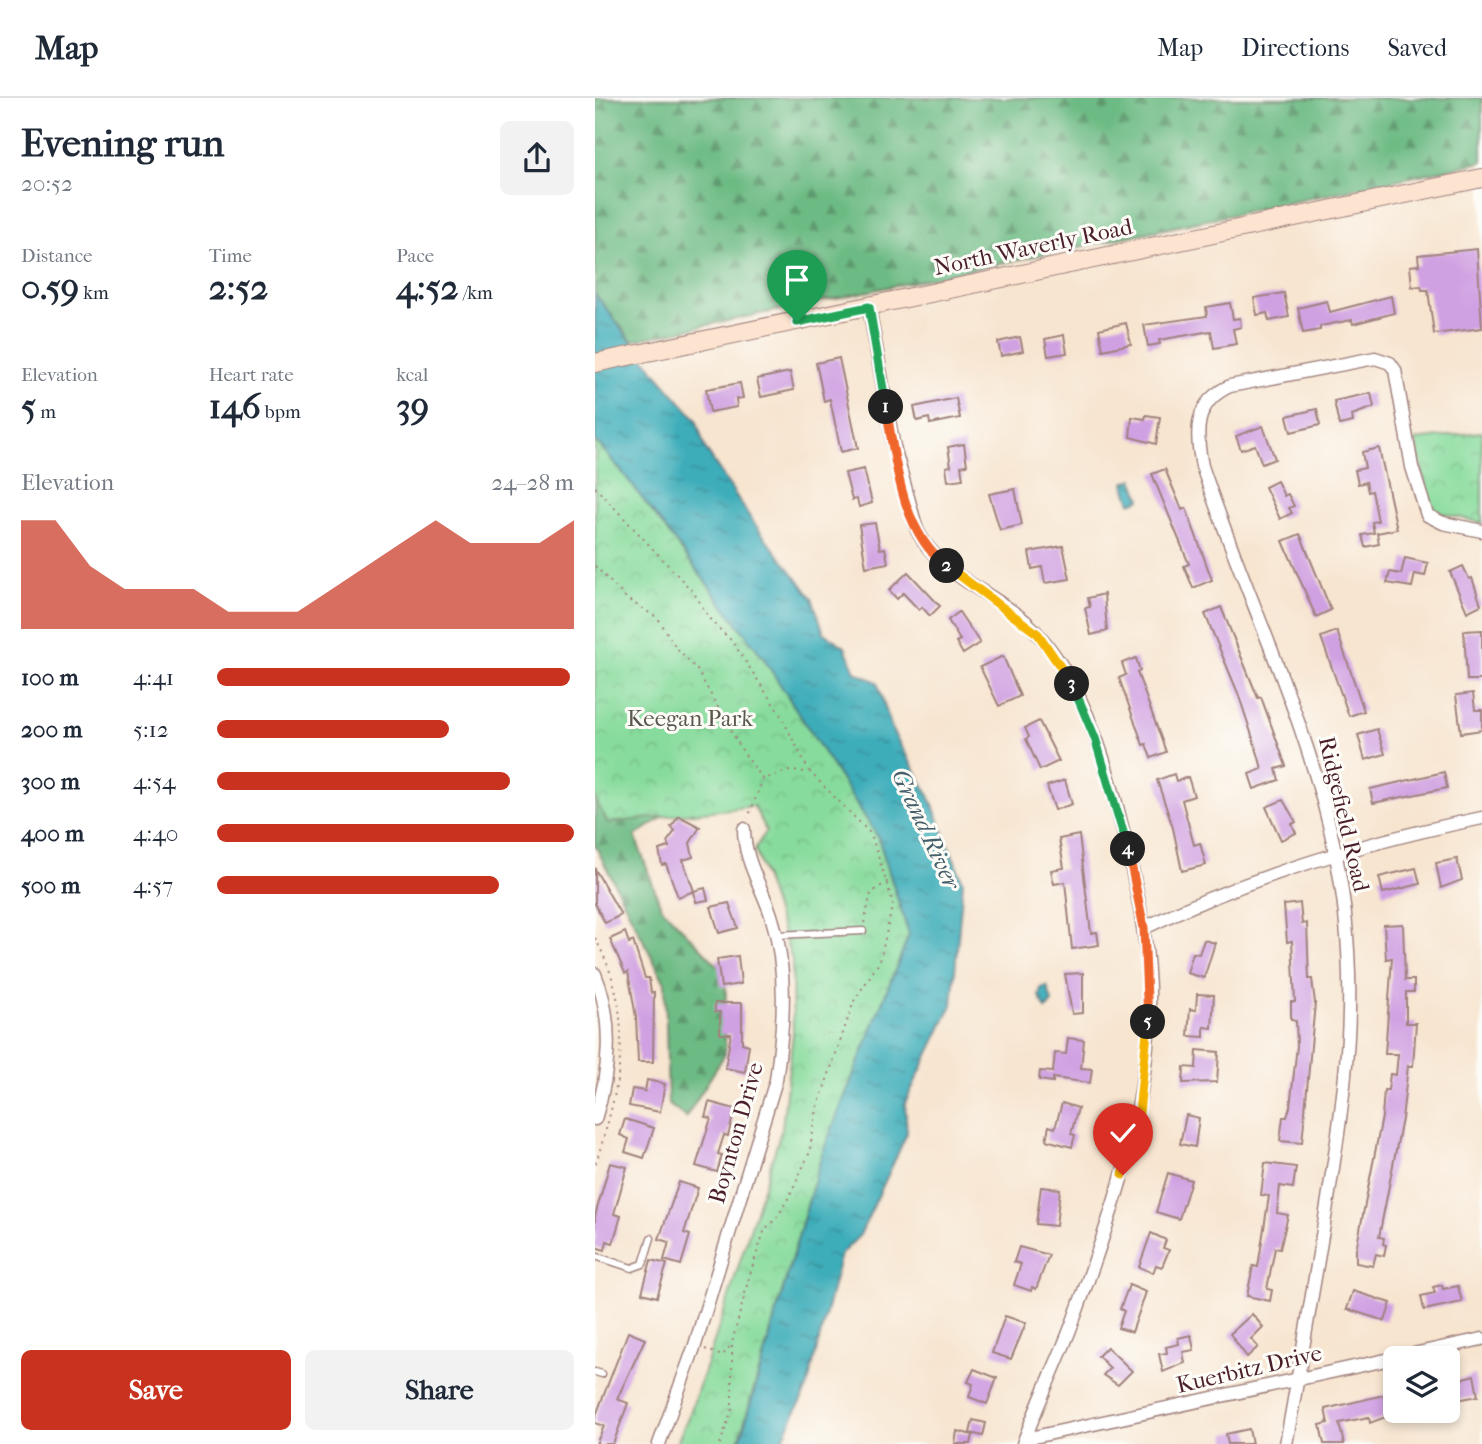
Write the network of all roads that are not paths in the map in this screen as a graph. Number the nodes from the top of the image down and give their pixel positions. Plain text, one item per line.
1 (1482, 178) edge
2 (869, 307) junction
3 (595, 363) edge
4 (1482, 531) edge
5 (1482, 818) edge
6 (744, 829) road end
7 (1335, 853) junction
8 (1144, 928) junction
9 (863, 931) road end
10 (776, 935) junction
11 (595, 974) edge
12 (595, 1119) edge
13 (651, 1238) dead end
14 (595, 1256) edge
15 (1482, 1339) edge
16 (1298, 1380) junction
17 (1024, 1442) edge
18 (659, 1444) edge
19 (1286, 1444) edge

1 - 2 main road, North Waverly Road
2 - 3 main road, North Waverly Road
2 - 8 street
4 - 7 street, Ridgefield Road
5 - 7 street
6 - 10 street, Boynton Drive
7 - 8 street
7 - 16 street, Ridgefield Road
8 - 17 street
9 - 10 lane
10 - 18 street, Boynton Drive
11 - 12 street
13 - 14 lane
15 - 16 street, Kuerbitz Drive
16 - 17 street, Kuerbitz Drive
16 - 19 street, Ridgefield Road

